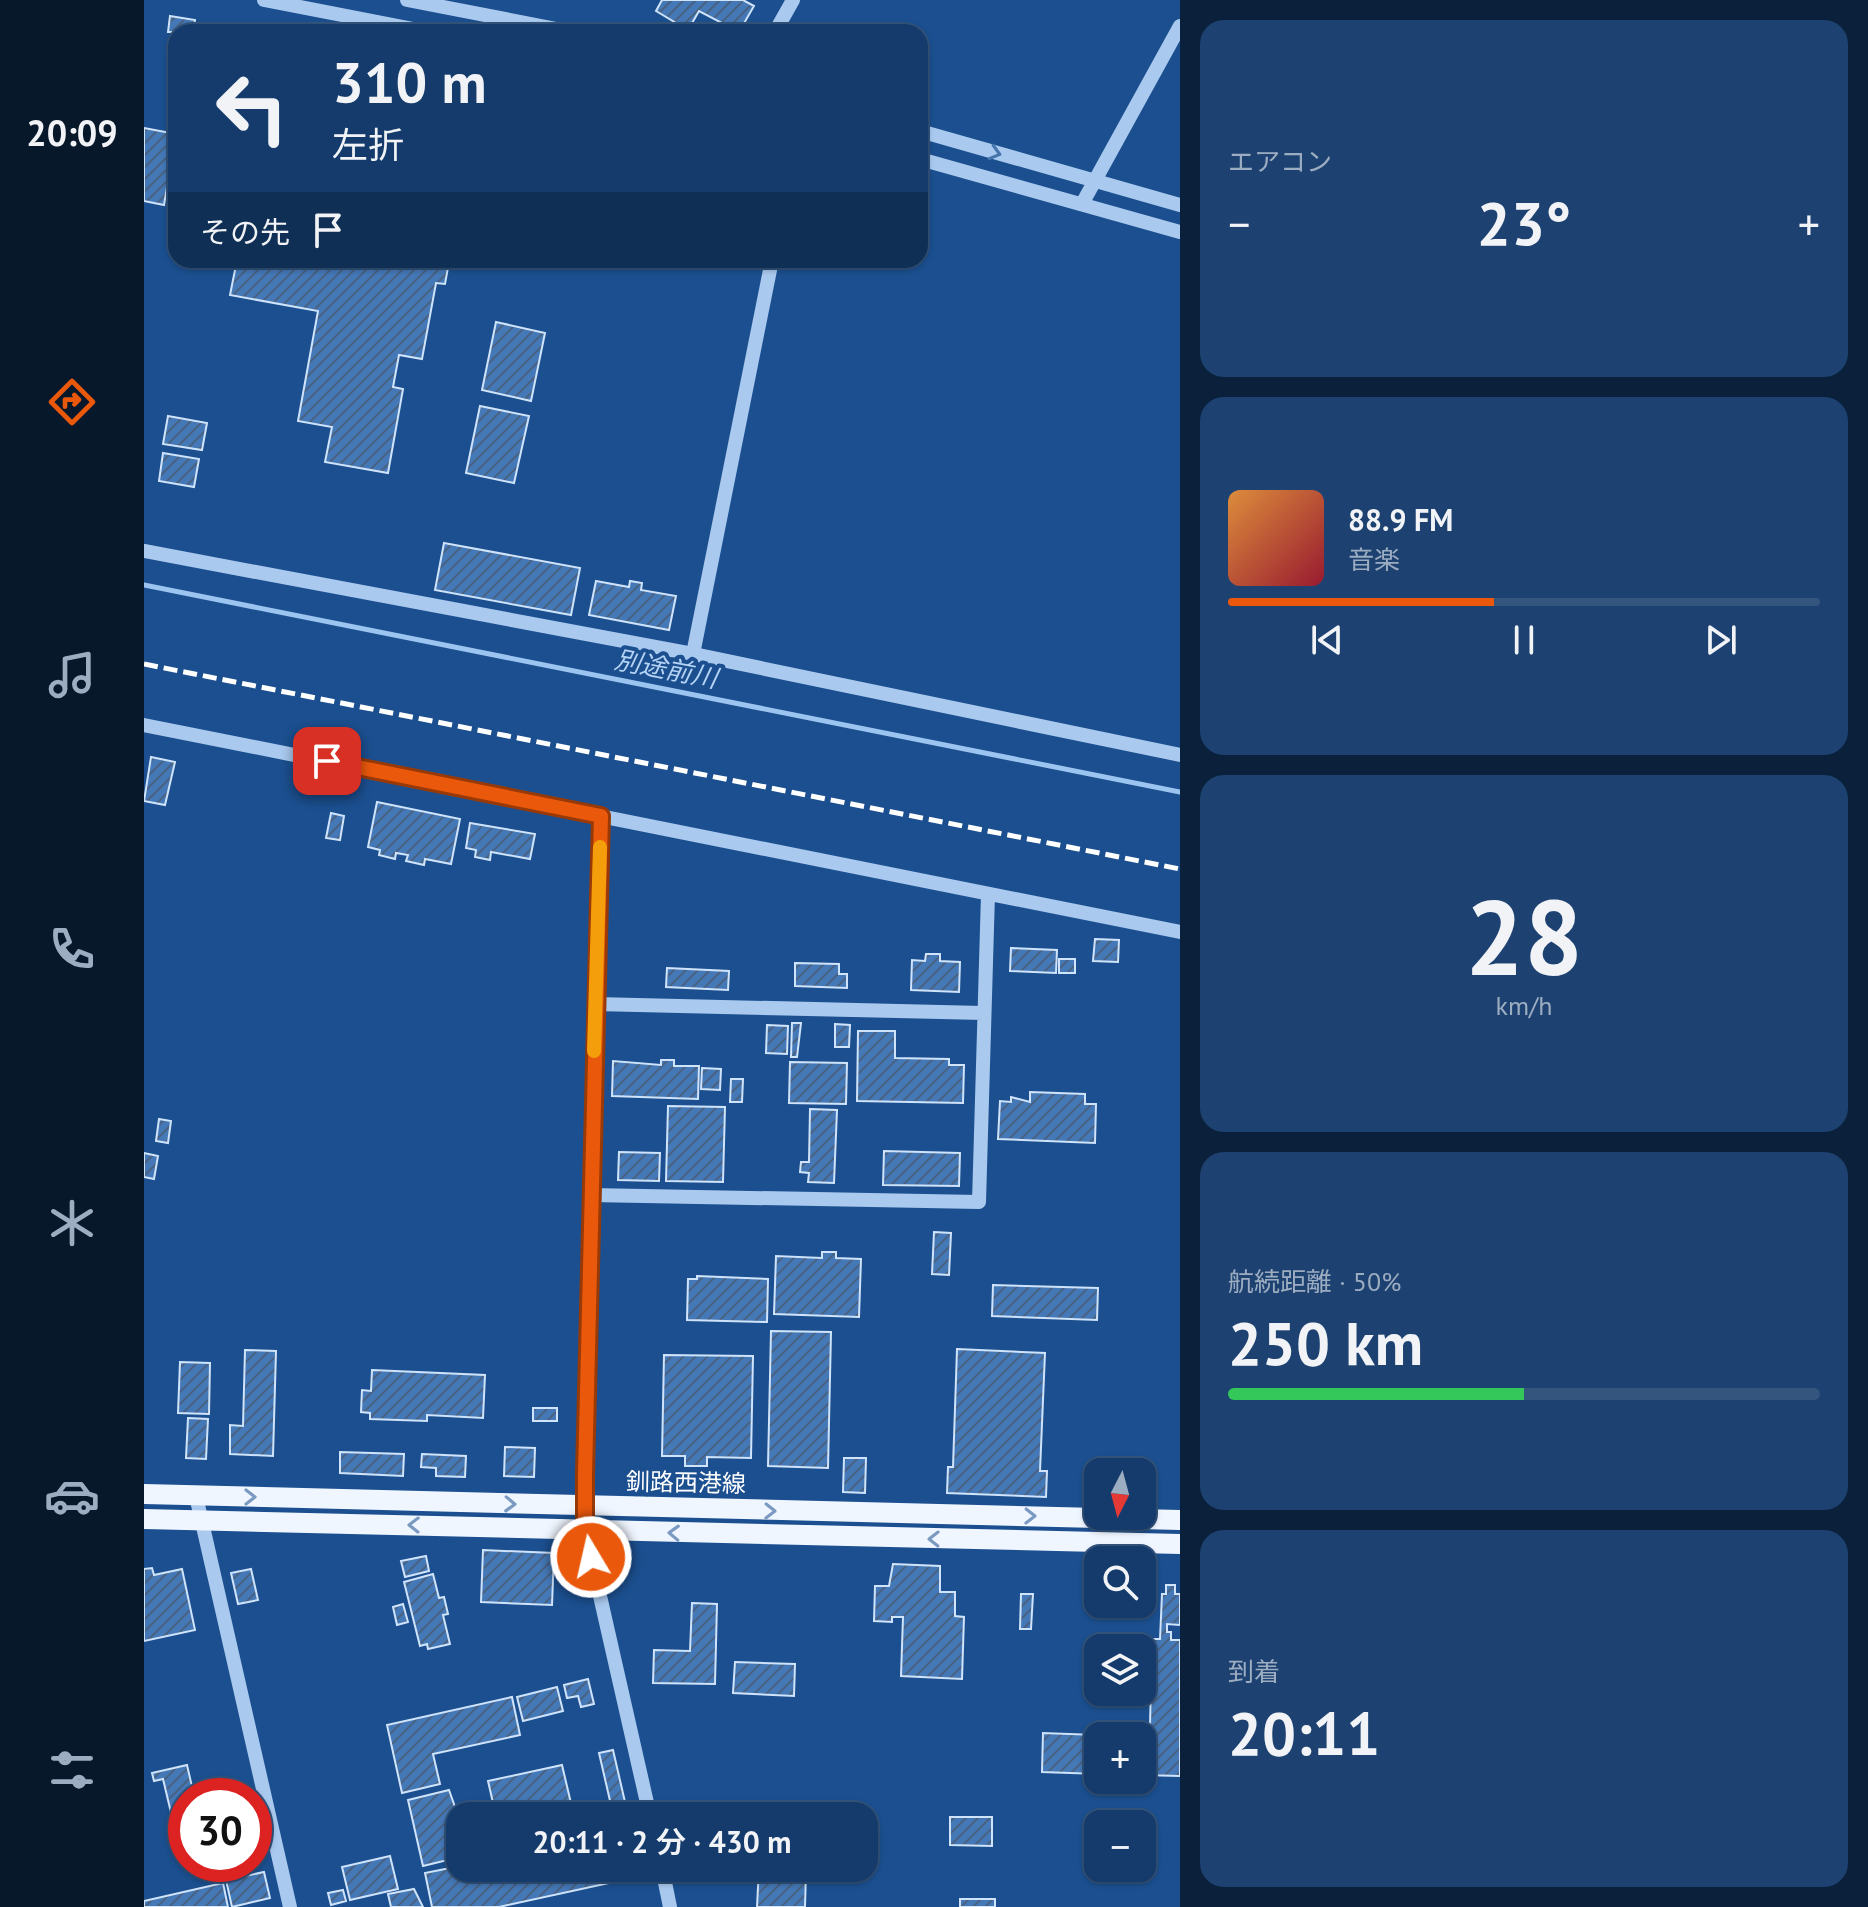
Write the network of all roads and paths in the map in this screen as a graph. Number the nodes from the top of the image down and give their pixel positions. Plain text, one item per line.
1 (264, 0) edge
2 (410, 0) edge
3 (793, 0) edge
4 (388, 24) edge
5 (399, 24) edge
6 (532, 24) edge
7 (780, 24) edge
8 (1180, 26) edge
9 (928, 133) edge
10 (928, 161) edge
11 (1093, 180) junction
12 (1082, 204) junction
13 (1180, 205) edge
14 (1180, 232) edge
15 (770, 268) edge
16 (144, 551) edge
17 (693, 654) junction
18 (144, 725) edge
19 (1180, 755) edge
20 (601, 816) junction
21 (988, 894) junction
22 (1180, 932) edge
23 (595, 1004) junction
24 (983, 1013) junction
25 (590, 1195) junction
26 (144, 1494) edge
27 (196, 1496) junction
28 (585, 1507) junction
29 (144, 1519) edge
30 (201, 1520) junction
31 (1180, 1520) edge
32 (585, 1530) junction
33 (1180, 1544) edge
34 (647, 1802) edge
35 (665, 1882) edge
36 (290, 1907) edge
37 (670, 1907) edge

1 - 4 street
2 - 5 street
2 - 6 street
3 - 7 street
8 - 11 street
9 -> 11 street
10 - 12 street
11 - 12 street
11 - 13 street
12 - 14 street
15 - 17 street
16 - 17 street
17 - 19 street
18 - 20 street
20 - 21 street
20 - 23 street
21 - 22 street
21 - 24 street
23 - 24 street
23 - 25 street
24 - 25 street
25 - 28 street
26 - 27 main road, 釧路西港線
27 -> 28 main road, 釧路西港線
27 - 30 street
28 -> 31 main road, 釧路西港線
28 - 32 street
29 - 30 main road, 釧路西港線
32 -> 30 main road, 釧路西港線
30 - 36 street
33 -> 32 main road, 釧路西港線
32 - 34 street
35 - 37 street

